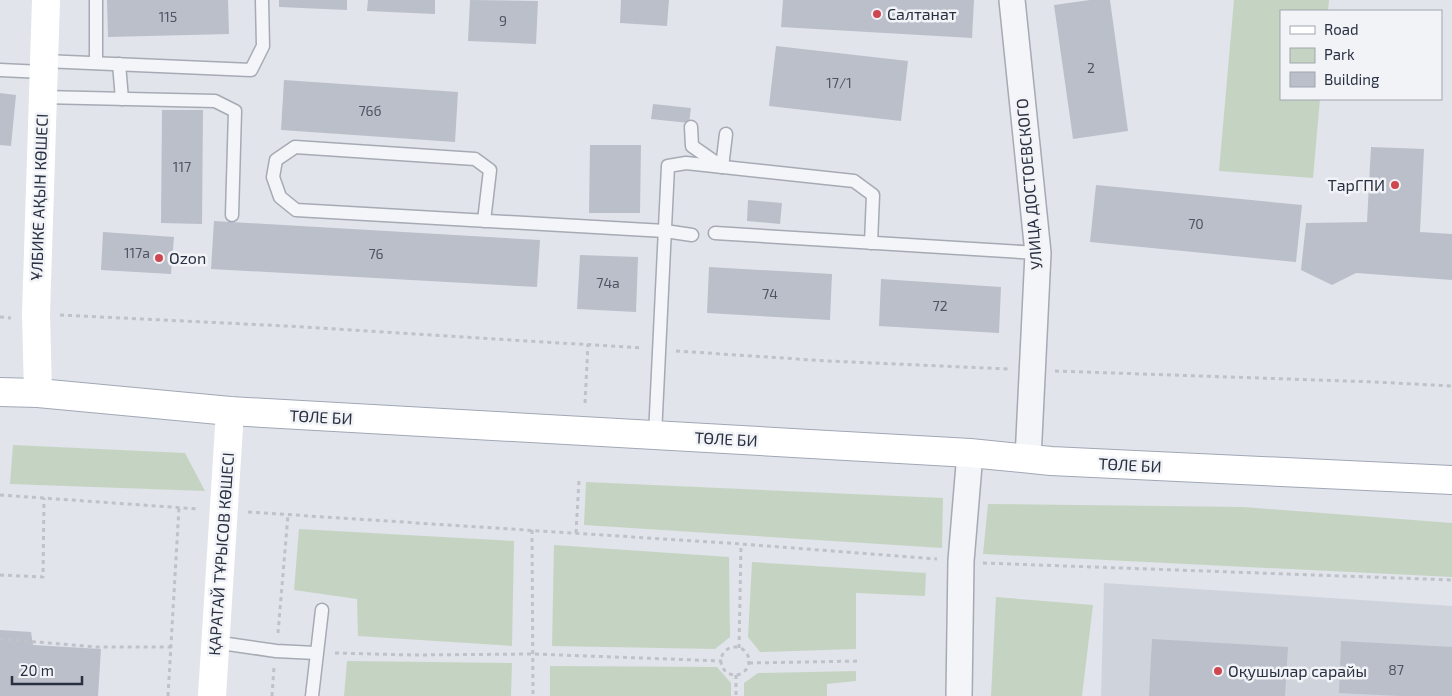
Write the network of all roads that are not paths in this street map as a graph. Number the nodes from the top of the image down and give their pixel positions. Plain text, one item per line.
1 (46, 0) edge
2 (96, 0) edge
3 (262, 0) edge
4 (1012, 0) edge
5 (96, 63) junction
6 (119, 64) junction
7 (0, 70) edge
8 (43, 77) junction
9 (122, 99) junction
10 (691, 126) dead end
11 (726, 134) dead end
12 (722, 167) junction
13 (232, 215) dead end
14 (484, 221) junction
15 (665, 231) junction
16 (715, 233) dead end
17 (692, 235) dead end
18 (871, 243) junction
19 (1038, 253) junction
20 (0, 392) edge
21 (38, 393) junction
22 (230, 412) junction
23 (656, 436) junction
24 (970, 453) junction
25 (1028, 459) junction
26 (1452, 480) edge
27 (322, 610) dead end
28 (214, 642) junction
29 (316, 653) junction
30 (212, 696) edge
31 (312, 696) edge
32 (958, 696) edge

1 - 8 main road, ҰЛБИКЕ АҚЫН КӨШЕСІ
2 - 5 lane
3 - 6 lane
4 - 19 street, УЛИЦА ДОСТОЕВСКОГО
5 - 6 lane
5 - 8 lane
6 - 9 lane
7 - 8 lane
8 - 9 lane
8 - 21 main road, ҰЛБИКЕ АҚЫН КӨШЕСІ
9 - 13 lane
10 - 12 lane
11 - 12 lane
12 - 15 lane
12 - 18 lane
14 - 14 lane
14 - 15 lane
15 - 17 lane
15 - 23 lane
16 - 18 lane
18 - 19 lane
19 - 25 street, УЛИЦА ДОСТОЕВСКОГО
20 - 21 main road, ТӨЛЕ БИ
21 - 22 main road, ТӨЛЕ БИ
22 - 23 main road, ТӨЛЕ БИ
22 - 28 main road, ҚАРАТАЙ ТҰРЫСОВ КӨШЕСІ
23 - 24 main road, ТӨЛЕ БИ
24 - 25 main road, ТӨЛЕ БИ
24 - 32 street
25 - 26 main road, ТӨЛЕ БИ
27 - 29 lane
28 - 29 lane
28 - 30 main road, ҚАРАТАЙ ТҰРЫСОВ КӨШЕСІ
29 - 31 lane

